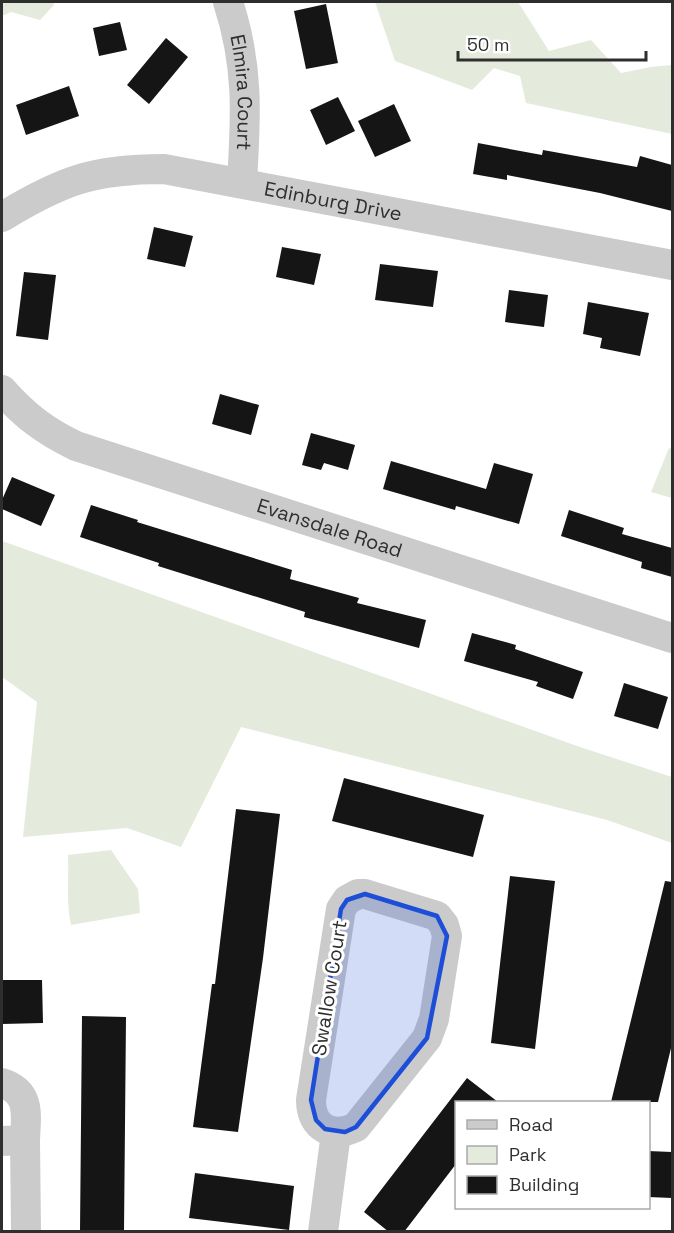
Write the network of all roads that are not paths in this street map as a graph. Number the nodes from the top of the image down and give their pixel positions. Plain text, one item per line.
1 (228, 2) edge
2 (242, 182) junction
3 (2, 217) edge
4 (672, 265) edge
5 (2, 390) edge
6 (672, 638) edge
7 (2, 1083) edge
8 (336, 1132) junction
9 (13, 1140) edge
10 (26, 1232) edge
11 (324, 1232) edge

1 - 2 street, Elmira Court
2 - 3 street, Edinburg Drive
2 - 4 street, Edinburg Drive
5 - 6 street, Evansdale Road
7 - 9 street
8 - 8 street, Swallow Court
8 - 11 street
9 - 10 street

